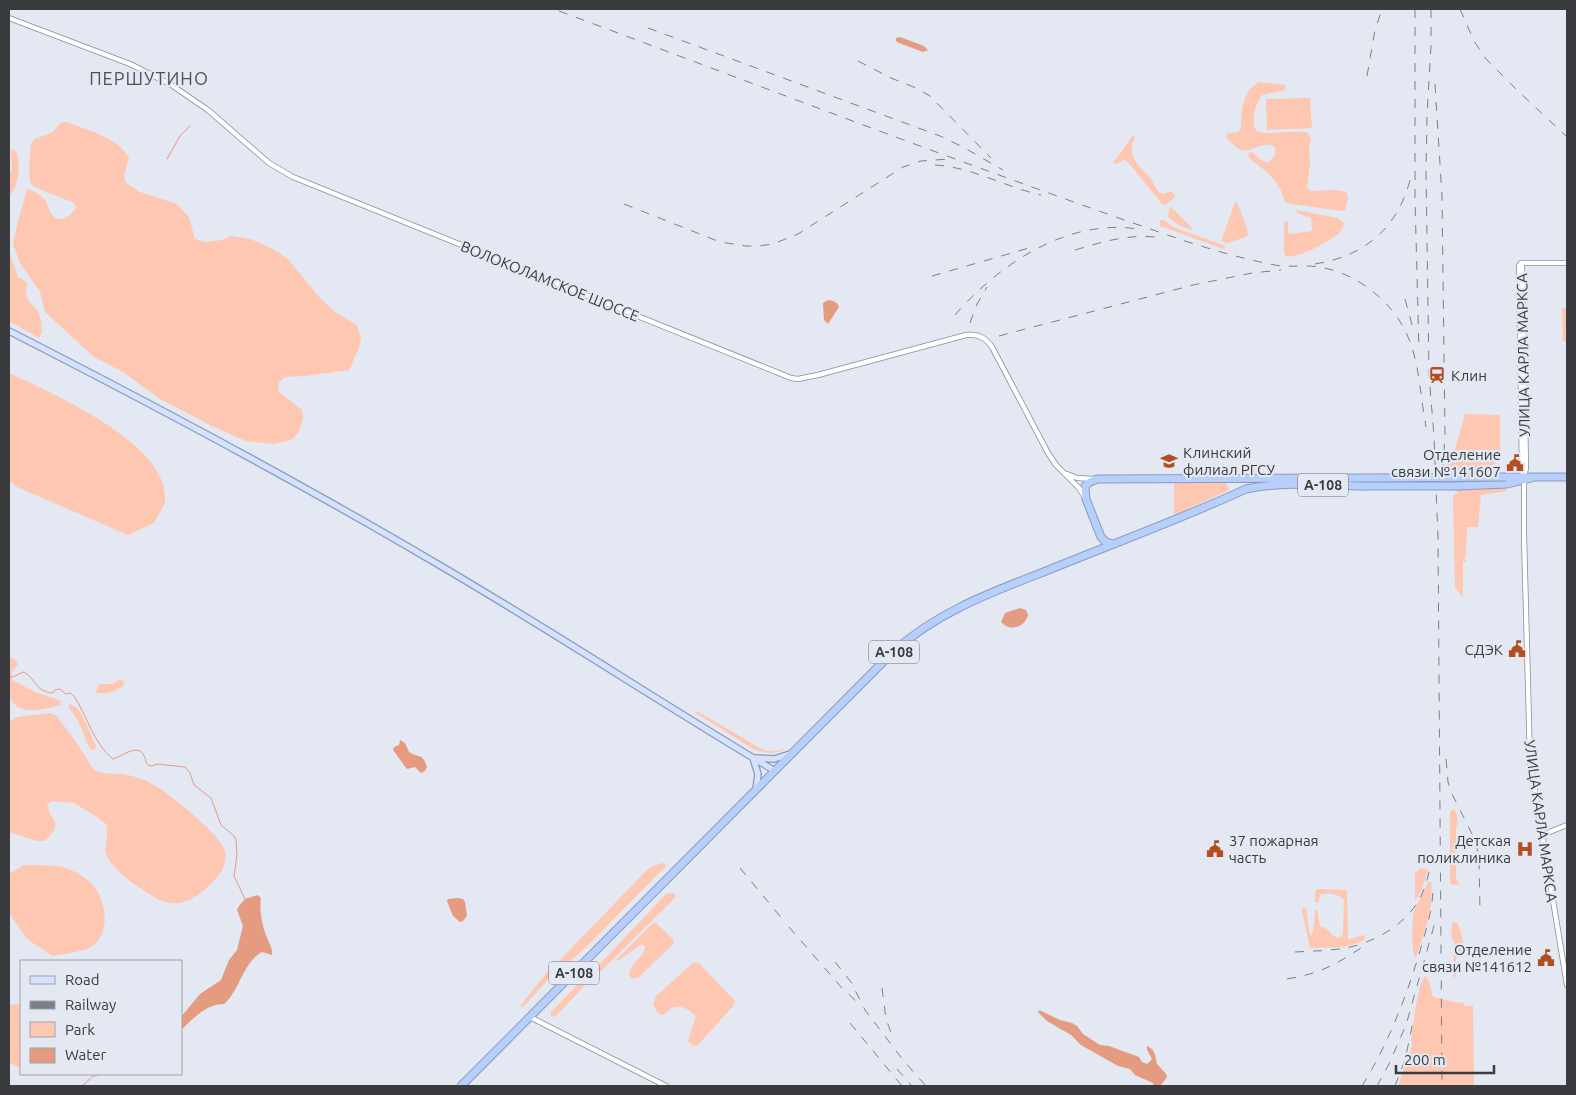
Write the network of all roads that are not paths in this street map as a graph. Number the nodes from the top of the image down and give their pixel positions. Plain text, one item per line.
1 (9, 18) edge
2 (1567, 263) edge
3 (9, 330) edge
4 (1056, 465) junction
5 (1525, 476) junction
6 (1567, 477) edge
7 (1097, 479) junction
8 (1226, 479) junction
9 (1508, 482) junction
10 (1524, 492) junction
11 (1229, 497) junction
12 (1086, 499) junction
13 (1101, 538) junction
14 (1114, 544) junction
15 (1097, 550) junction
16 (794, 753) junction
17 (753, 758) junction
18 (775, 771) junction
19 (756, 791) junction
20 (1567, 825) edge
21 (1542, 835) junction
22 (1567, 985) edge
23 (530, 1017) junction
24 (461, 1086) edge
25 (666, 1086) edge

1 - 4 street, ВОЛОКОЛАМСКОЕ ШОССЕ
2 - 5 street, УЛИЦА КАРЛА МАРКСА
3 - 17 main road
4 - 7 street
4 - 12 street, ВОЛОКОЛАМСКОЕ ШОССЕ
5 - 6 highway, А-108
5 - 9 highway, А-108
5 - 9 highway, А-108
5 - 10 street, УЛИЦА КАРЛА МАРКСА
7 - 8 highway, А-108
7 - 12 highway
8 - 9 highway, А-108, bridge
8 - 11 highway
9 - 10 street
9 - 11 highway, А-108, bridge
10 - 21 street, УЛИЦА КАРЛА МАРКСА
11 - 14 highway, А-108
12 - 13 highway
13 - 14 highway
13 - 15 highway
14 - 15 highway, А-108
15 - 16 highway, А-108
16 - 17 main road
16 - 18 highway, А-108
17 - 18 main road
17 - 19 main road
18 - 19 highway, А-108
19 - 23 highway, А-108
20 - 21 street
21 - 22 street, УЛИЦА КАРЛА МАРКСА
23 - 24 highway, А-108
23 - 25 street

